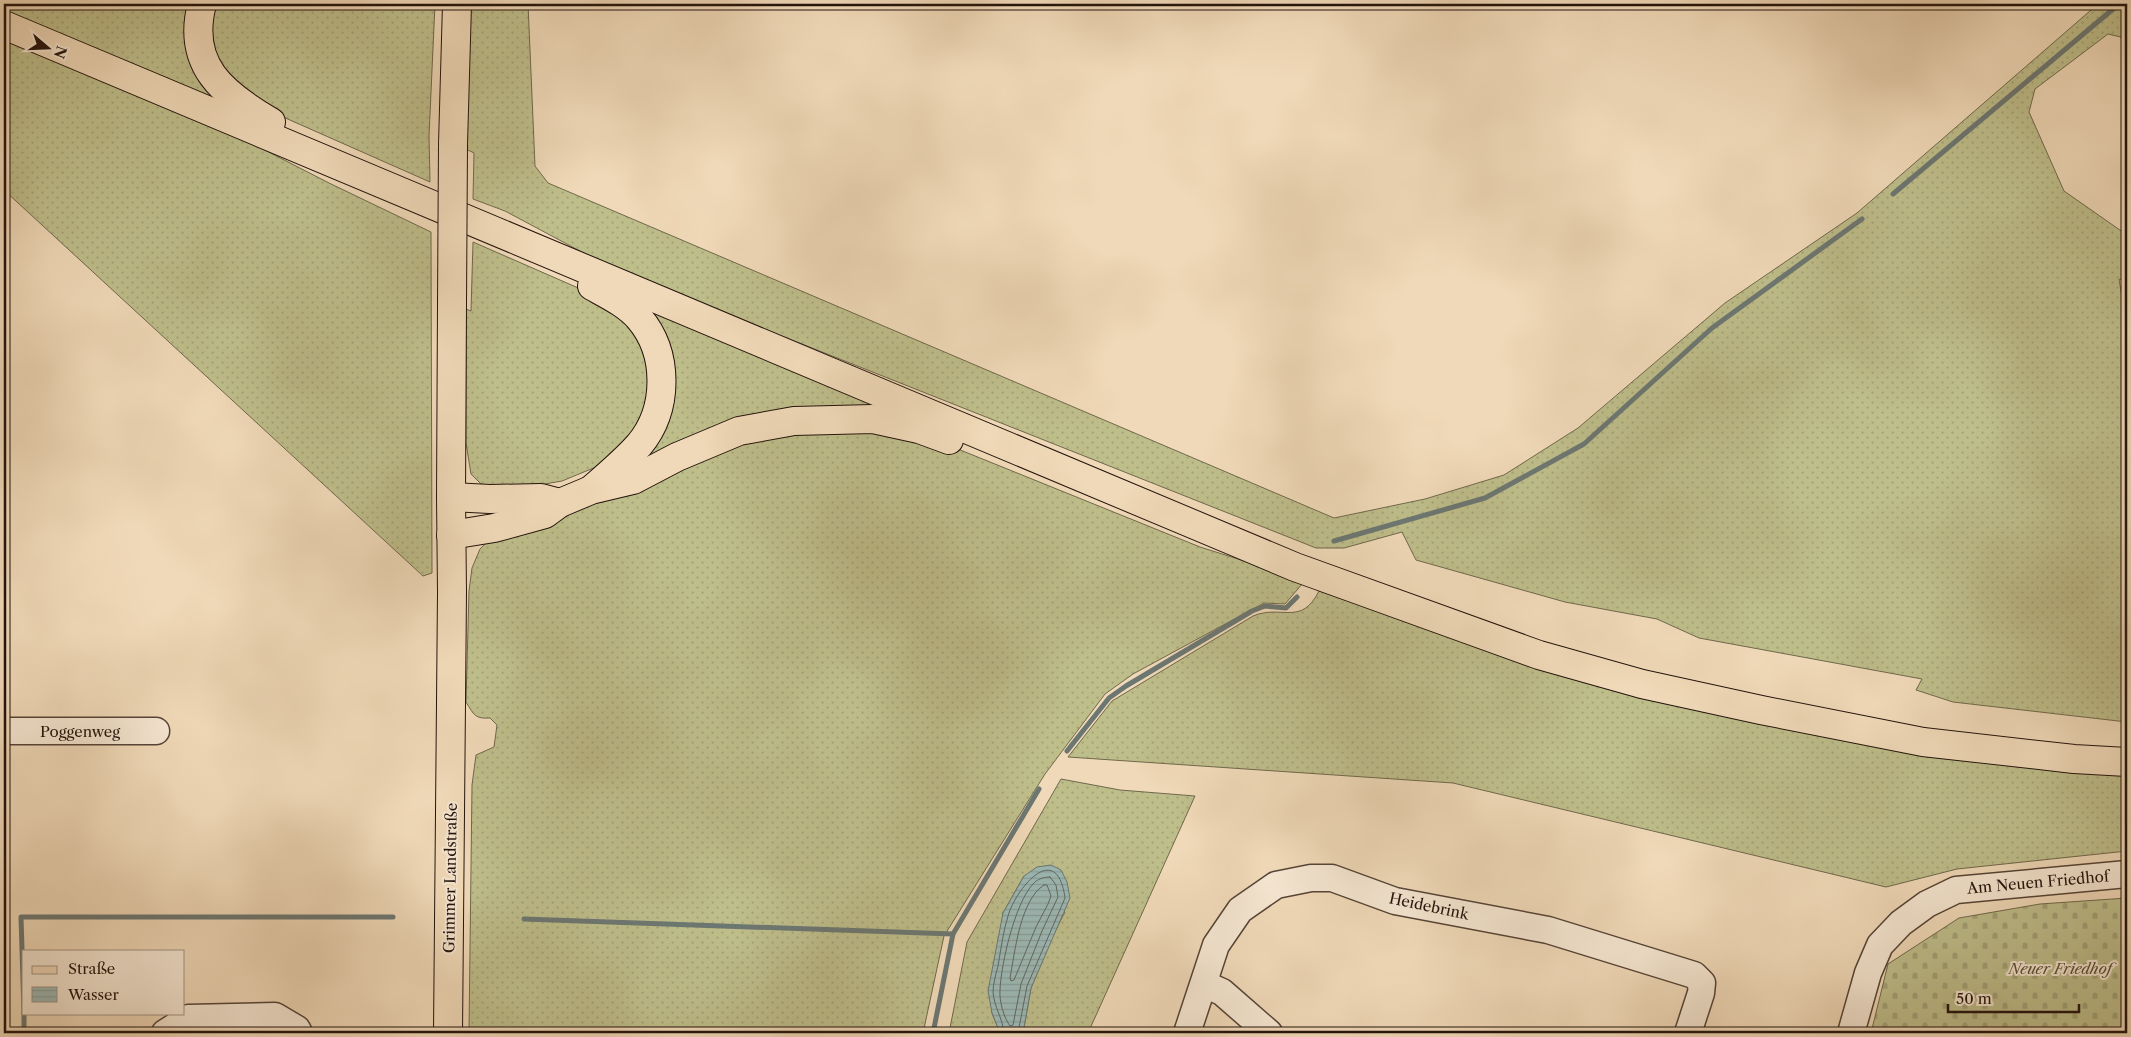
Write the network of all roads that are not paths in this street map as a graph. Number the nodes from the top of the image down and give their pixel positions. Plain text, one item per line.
1 (202, 4) edge
2 (457, 4) edge
3 (4, 25) edge
4 (365, 177) junction
5 (508, 235) junction
6 (1065, 472) junction
7 (591, 490) junction
8 (450, 497) junction
9 (560, 503) junction
10 (451, 535) junction
11 (156, 730) dead end
12 (4, 731) edge
13 (2127, 762) edge
14 (2127, 874) edge
15 (1204, 984) junction
16 (165, 1033) edge
17 (299, 1033) edge
18 (448, 1033) edge
19 (1187, 1033) edge
20 (1269, 1033) edge
21 (1688, 1033) edge
22 (1851, 1033) edge

1 - 4 main road
2 - 8 main road, Grimmer Landstraße, bridge
3 - 4 main road
4 - 5 main road
5 - 6 main road
5 - 7 main road
6 - 7 main road
6 - 13 main road
7 - 9 main road
8 - 9 main road
8 - 10 main road, Grimmer Landstraße
9 - 10 main road
10 - 18 main road, Grimmer Landstraße
11 - 12 street, Poggenweg
14 - 22 street, Am Neuen Friedhof
15 - 19 street, Heidebrink
15 - 20 street
15 - 21 street, Heidebrink
16 - 17 street

